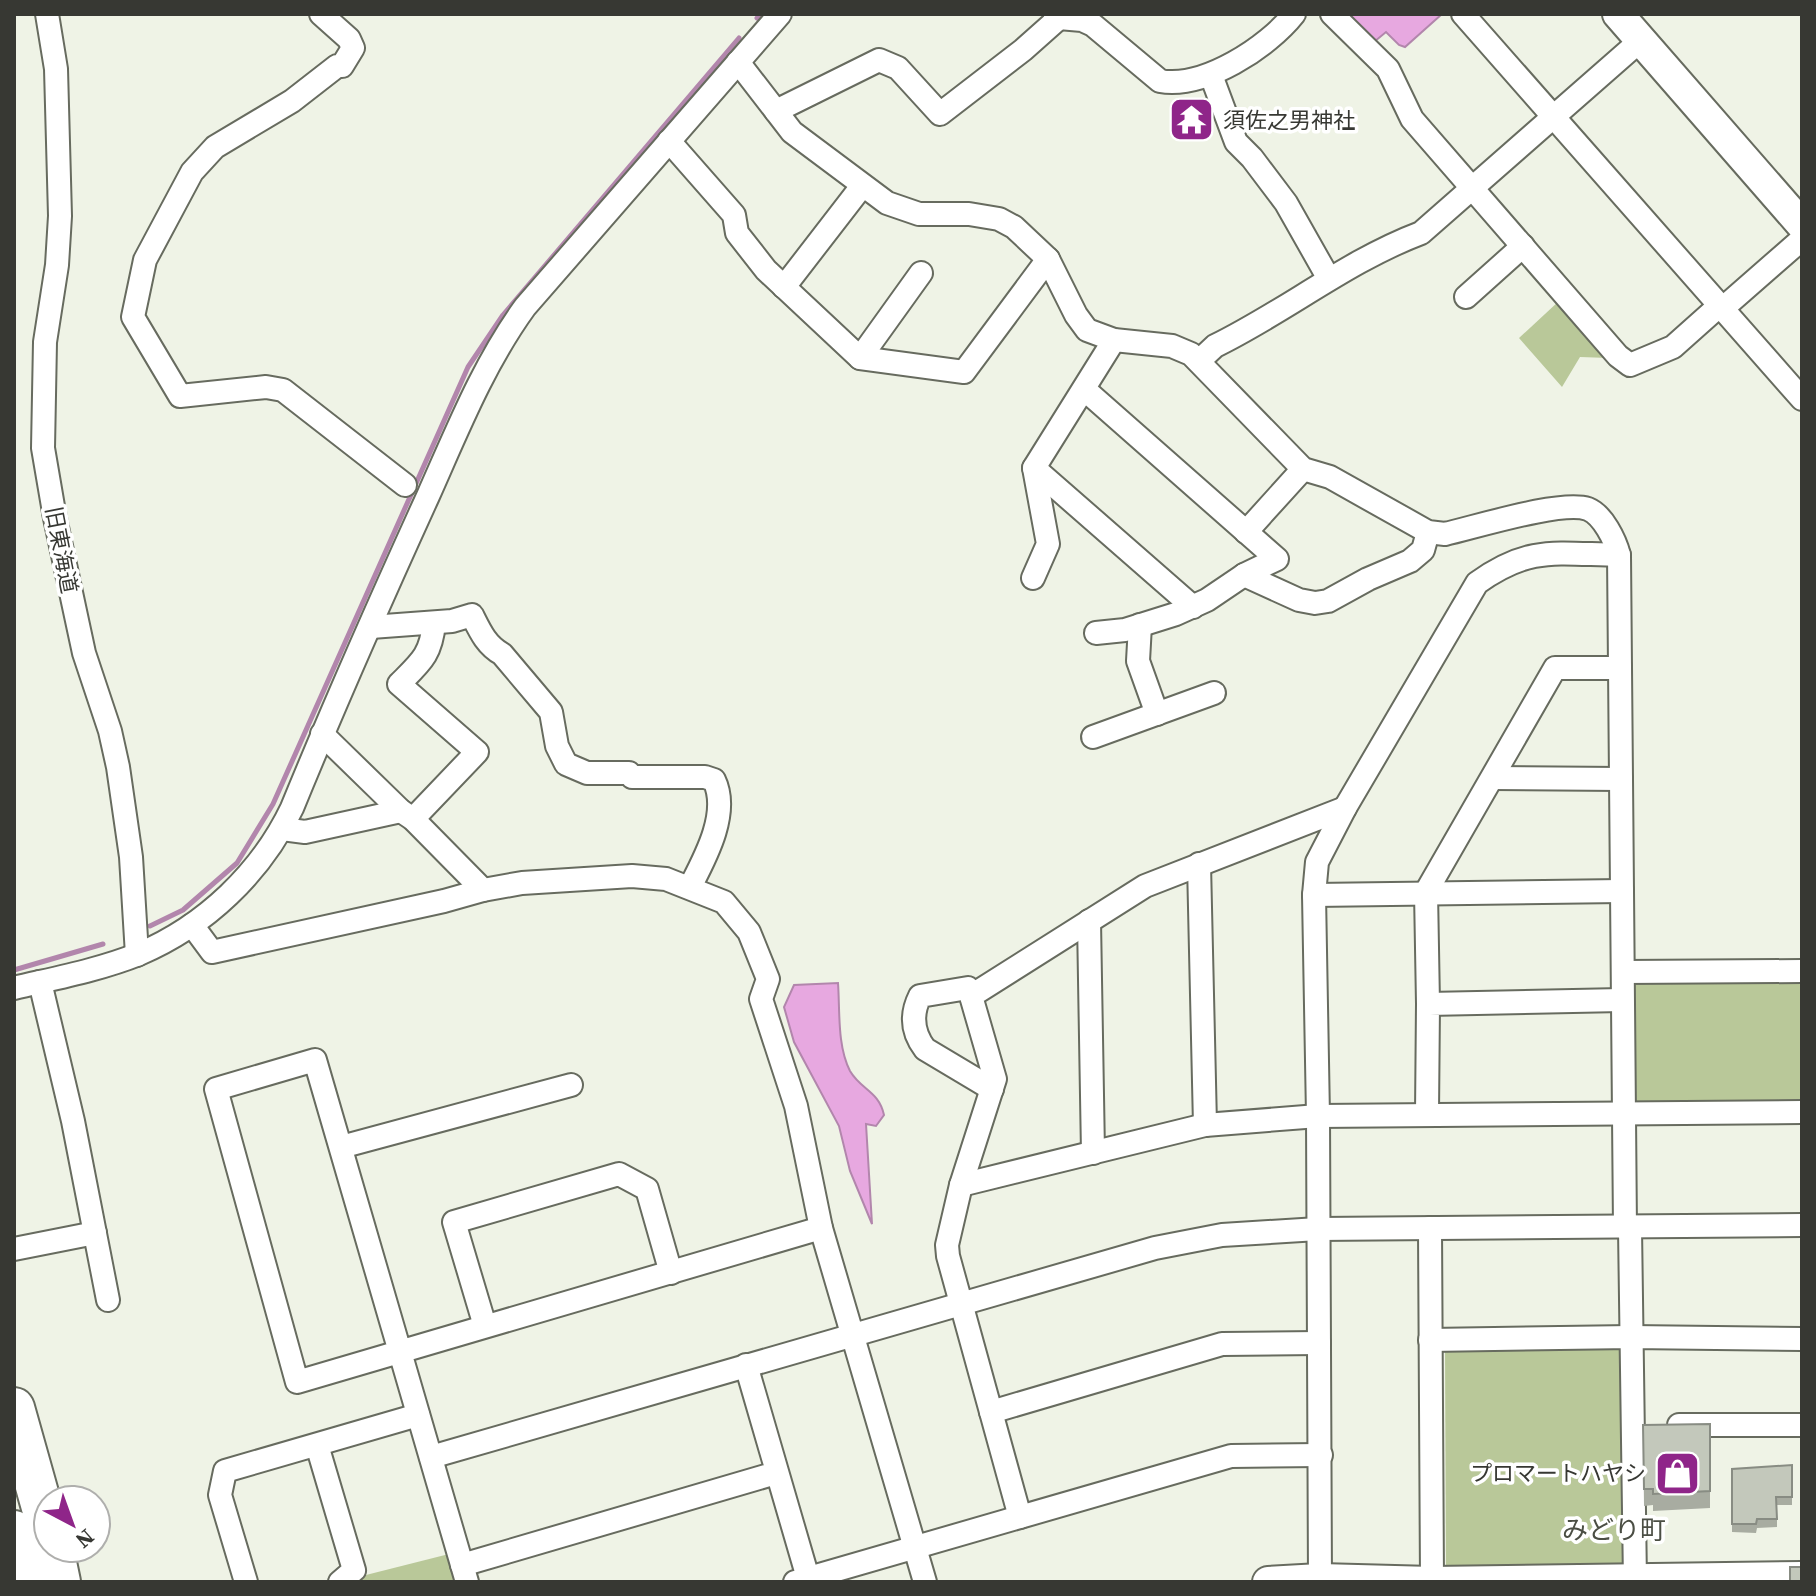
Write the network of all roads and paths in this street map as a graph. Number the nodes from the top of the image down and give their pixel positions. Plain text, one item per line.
1 (47, 14) edge
2 (321, 14) edge
3 (780, 14) edge
4 (1294, 14) edge
5 (1332, 14) edge
6 (1463, 14) edge
7 (1618, 14) edge
8 (1057, 16) edge
9 (1641, 40) junction
10 (738, 62) junction
11 (1211, 75) junction
12 (776, 111) junction
13 (1552, 116) junction
14 (669, 141) junction
15 (862, 186) junction
16 (1473, 188) junction
17 (1802, 225) edge
18 (1802, 239) edge
19 (1523, 246) junction
20 (1048, 259) junction
21 (921, 273) dead end
22 (1329, 279) junction
23 (784, 287) junction
24 (1466, 297) dead end
25 (1721, 307) junction
26 (1114, 340) junction
27 (860, 358) junction
28 (1199, 361) junction
29 (1084, 389) junction
30 (1802, 399) edge
31 (1034, 468) junction
32 (1303, 469) junction
33 (405, 485) dead end
34 (1246, 532) junction
35 (1428, 532) junction
36 (1619, 555) junction
37 (1244, 575) junction
38 (1033, 578) dead end
39 (1193, 607) junction
40 (434, 623) junction
41 (1140, 625) junction
42 (371, 627) junction
43 (1096, 633) dead end
44 (1620, 668) junction
45 (1214, 693) dead end
46 (1157, 714) junction
47 (322, 734) junction
48 (1093, 737) dead end
49 (1493, 778) junction
50 (1621, 779) junction
51 (1345, 808) junction
52 (407, 815) junction
53 (282, 829) junction
54 (1199, 864) junction
55 (690, 887) junction
56 (483, 890) junction
57 (1622, 891) junction
58 (1426, 892) junction
59 (1314, 895) junction
60 (1089, 921) junction
61 (192, 925) junction
62 (137, 955) junction
63 (1802, 971) edge
64 (1623, 972) junction
65 (40, 982) junction
66 (14, 988) edge
67 (971, 996) junction
68 (1622, 1000) junction
69 (1428, 1004) junction
70 (571, 1085) dead end
71 (992, 1089) junction
72 (1802, 1112) edge
73 (1427, 1114) junction
74 (1624, 1114) junction
75 (1318, 1116) junction
76 (1205, 1125) junction
77 (341, 1147) junction
78 (1093, 1153) junction
79 (961, 1185) junction
80 (1802, 1225) edge
81 (821, 1228) junction
82 (1430, 1228) junction
83 (1627, 1228) junction
84 (1318, 1229) junction
85 (95, 1233) junction
86 (14, 1249) edge
87 (671, 1273) junction
88 (108, 1300) dead end
89 (960, 1304) junction
90 (485, 1326) junction
91 (853, 1336) junction
92 (1631, 1337) junction
93 (1802, 1339) edge
94 (1430, 1340) junction
95 (1319, 1343) junction
96 (399, 1351) junction
97 (746, 1365) junction
98 (14, 1408) edge
99 (991, 1412) junction
100 (418, 1415) junction
101 (1657, 1425) edge
102 (1802, 1425) edge
103 (317, 1445) junction
104 (1321, 1455) junction
105 (431, 1457) junction
106 (776, 1473) junction
107 (35, 1484) edge
108 (1020, 1517) junction
109 (14, 1531) edge
110 (915, 1549) junction
111 (464, 1574) edge
112 (1802, 1577) edge
113 (801, 1580) edge
114 (1320, 1580) edge
115 (1635, 1580) edge
116 (26, 1582) edge
117 (246, 1582) edge
118 (340, 1582) edge
119 (925, 1582) edge
120 (1268, 1582) edge
121 (1432, 1582) edge

1 - 62 street, 旧東海道
2 - 33 street
3 - 10 street
4 - 11 street
5 - 16 street
6 - 13 street
7 - 9 street
8 - 11 street
8 - 12 street
9 - 13 street
9 - 17 street
10 - 12 street
10 - 14 street
11 - 22 street
12 - 15 street
13 - 16 street
13 - 25 street
14 - 23 street
14 - 42 street
15 - 20 street
15 - 23 street
16 - 19 street
16 - 22 street
18 - 25 street
19 - 24 street
19 - 25 street
20 - 26 street
20 - 27 street
21 - 27 street
22 - 28 street
23 - 27 street
25 - 30 street
26 - 28 street
26 - 29 street
28 - 32 street
29 - 31 street
29 - 34 street
31 - 38 street
31 - 39 street
32 - 34 street
32 - 35 street
34 - 37 street
35 - 36 street
35 - 37 street
36 - 44 street
36 - 51 street
37 - 39 street
39 - 41 street
40 - 42 street
40 - 52 street
40 - 55 street
41 - 43 street
41 - 46 street
42 - 47 street
44 - 49 street
44 - 50 street
45 - 46 street
46 - 48 street
47 - 52 street
47 - 53 street
49 - 50 street
49 - 58 street
50 - 57 street
51 - 54 street
51 - 59 street
52 - 53 street
52 - 56 street
53 - 61 street
54 - 60 street
54 - 76 street
55 - 56 street
55 - 81 street
56 - 61 street
57 - 58 street
57 - 64 street
58 - 59 street
58 - 69 street
59 - 75 street
60 - 67 street
60 - 78 street
61 - 62 street
62 - 65 street
63 - 64 street
64 - 68 street
65 - 66 street
65 - 85 street
67 - 71 street
67 - 71 street
68 - 69 street
68 - 74 street
69 - 73 street
70 - 77 street
71 - 79 street
72 - 74 street
73 - 74 street
73 - 75 street
74 - 83 street
75 - 76 street
75 - 84 street
76 - 78 street
77 - 96 street
77 - 96 street
78 - 79 street
79 - 89 street
80 - 83 street
81 - 87 street
81 - 91 street
82 - 83 street
82 - 84 street
82 - 94 street
83 - 92 street
84 - 89 street
84 - 95 street
85 - 86 street
85 - 88 street
87 - 90 street
87 - 90 street
89 - 91 street
89 - 99 street
90 - 96 street
91 - 97 street
91 - 110 street
92 - 93 street
92 - 94 street
92 - 115 street
94 - 121 street
95 - 99 street
95 - 104 street
96 - 100 street
97 - 105 street
97 - 106 street
98 - 107 highway
99 - 108 street
100 - 103 street
100 - 105 street
101 - 102 street
103 - 117 street
103 - 118 street
104 - 108 street
104 - 114 street
105 - 111 street
106 - 111 street
106 - 113 street
108 - 110 street
109 - 116 highway
110 - 113 street
110 - 119 street
112 - 115 street
114 - 120 street
114 - 121 street
115 - 121 street

